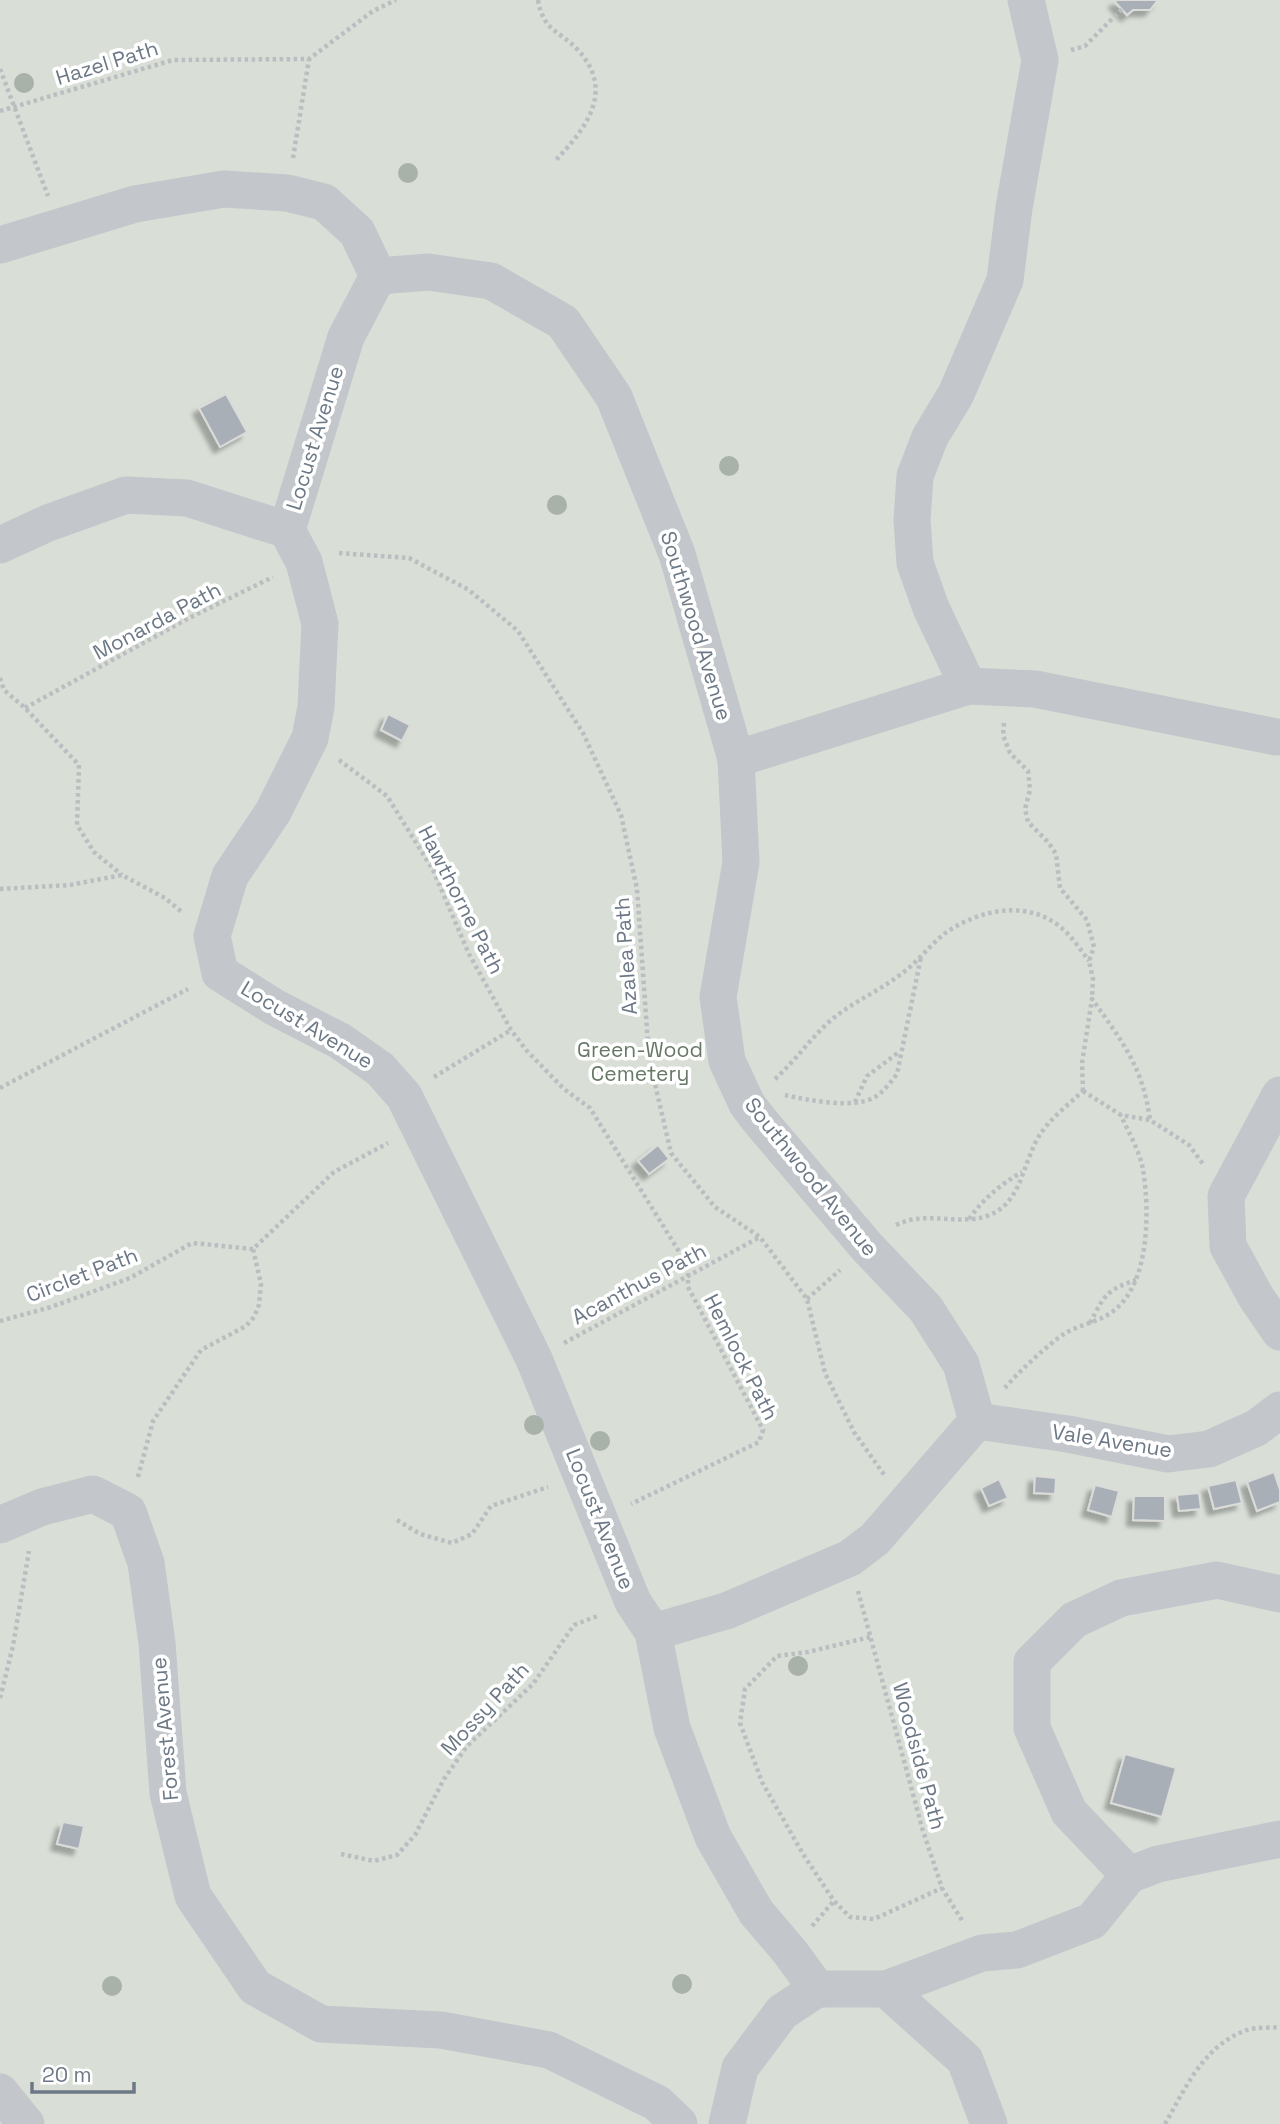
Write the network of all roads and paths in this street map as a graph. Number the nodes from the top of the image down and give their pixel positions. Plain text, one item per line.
1 (396, 0) edge
2 (538, 0) edge
3 (1026, 0) edge
4 (1122, 9) dead end
5 (1085, 46) dead end
6 (309, 59) junction
7 (0, 69) edge
8 (15, 107) junction
9 (0, 111) edge
10 (556, 160) dead end
11 (287, 193) junction
12 (60, 226) junction
13 (0, 245) edge
14 (378, 276) junction
15 (287, 530) junction
16 (0, 545) edge
17 (304, 562) junction
18 (0, 678) edge
19 (968, 686) junction
20 (1005, 687) junction
21 (25, 708) junction
22 (1278, 735) edge
23 (310, 737) junction
24 (736, 759) junction
25 (122, 875) junction
26 (0, 889) edge
27 (212, 936) junction
28 (921, 957) junction
29 (1089, 961) junction
30 (220, 973) junction
31 (1092, 999) junction
32 (511, 1030) junction
33 (900, 1052) junction
34 (0, 1088) edge
35 (1083, 1091) junction
36 (1280, 1095) edge
37 (756, 1096) junction
38 (855, 1102) junction
39 (412, 1111) junction
40 (1121, 1115) junction
41 (1150, 1120) junction
42 (1023, 1172) junction
43 (1226, 1196) junction
44 (969, 1219) junction
45 (760, 1237) junction
46 (867, 1247) junction
47 (253, 1249) junction
48 (688, 1276) junction
49 (1137, 1280) junction
50 (807, 1299) junction
51 (0, 1321) edge
52 (1090, 1323) junction
53 (1280, 1332) edge
54 (534, 1359) junction
55 (1280, 1410) edge
56 (977, 1421) junction
57 (582, 1476) junction
58 (906, 1505) junction
59 (36, 1510) junction
60 (128, 1512) junction
61 (598, 1519) junction
62 (397, 1520) dead end
63 (0, 1525) edge
64 (850, 1558) junction
65 (1280, 1594) edge
66 (633, 1602) junction
67 (653, 1632) junction
68 (870, 1637) junction
69 (0, 1698) edge
70 (1280, 1839) edge
71 (341, 1854) dead end
72 (1129, 1875) junction
73 (942, 1888) junction
74 (982, 1953) junction
75 (817, 1989) junction
76 (886, 1989) junction
77 (1280, 2027) edge
78 (0, 2092) edge
79 (26, 2124) edge
80 (679, 2124) edge
81 (727, 2124) edge
82 (989, 2124) edge
83 (1165, 2124) edge

1 - 6 path
2 - 10 path
3 - 19 lane
4 - 5 path
6 - 8 path, Hazel Path
6 - 11 path
7 - 8 path
8 - 9 path, Hazel Path
8 - 12 path
11 - 12 lane
11 - 14 lane
12 - 13 lane
14 - 15 lane, Locust Avenue
14 - 24 lane, Southwood Avenue
15 - 16 lane
15 - 17 lane, Locust Avenue
17 - 21 path, Monarda Path
17 - 23 lane, Locust Avenue
17 - 45 path, Azalea Path
18 - 21 path
19 - 20 lane
19 - 24 lane
20 - 22 lane
20 - 29 path
21 - 25 path
23 - 27 lane, Locust Avenue
23 - 32 path, Hawthorne Path
24 - 37 lane, Southwood Avenue
25 - 26 path
25 - 27 path
27 - 30 lane, Locust Avenue
28 - 29 path
28 - 33 path
28 - 37 path
29 - 31 path
30 - 34 path
30 - 39 lane, Locust Avenue
31 - 35 path
31 - 41 path
32 - 39 path
32 - 48 path, Hawthorne Path
33 - 38 path
33 - 38 path
35 - 40 path
35 - 42 path
36 - 43 lane
37 - 38 path
37 - 46 lane, Southwood Avenue
39 - 47 path
39 - 54 lane, Locust Avenue
40 - 41 path
40 - 49 path
41 - 43 path
42 - 44 path
42 - 44 path
43 - 53 lane
44 - 46 path
45 - 48 path, Acanthus Path
45 - 50 path, Azalea Path
46 - 50 path
46 - 56 lane, Southwood Avenue
47 - 51 path, Circlet Path
47 - 60 path
48 - 54 path, Acanthus Path
48 - 61 path, Hemlock Path
49 - 52 path
49 - 52 path
50 - 58 path, Azalea Path
52 - 56 path
54 - 57 lane, Locust Avenue
55 - 56 lane, Vale Avenue
56 - 58 lane
57 - 61 lane, Locust Avenue
57 - 62 path
58 - 64 lane
59 - 60 lane
59 - 63 lane
59 - 69 path
60 - 80 lane, Forest Avenue
61 - 66 lane, Locust Avenue
64 - 67 lane
64 - 68 path, Woodside Path
65 - 72 lane
66 - 67 lane, Locust Avenue
66 - 71 path, Mossy Path
67 - 75 lane, Locust Avenue
68 - 73 path, Woodside Path
68 - 73 path
70 - 72 lane
72 - 74 lane
73 - 74 path, Woodside Path
74 - 76 lane
75 - 76 lane
75 - 81 lane
76 - 82 lane
77 - 83 path
78 - 79 lane

